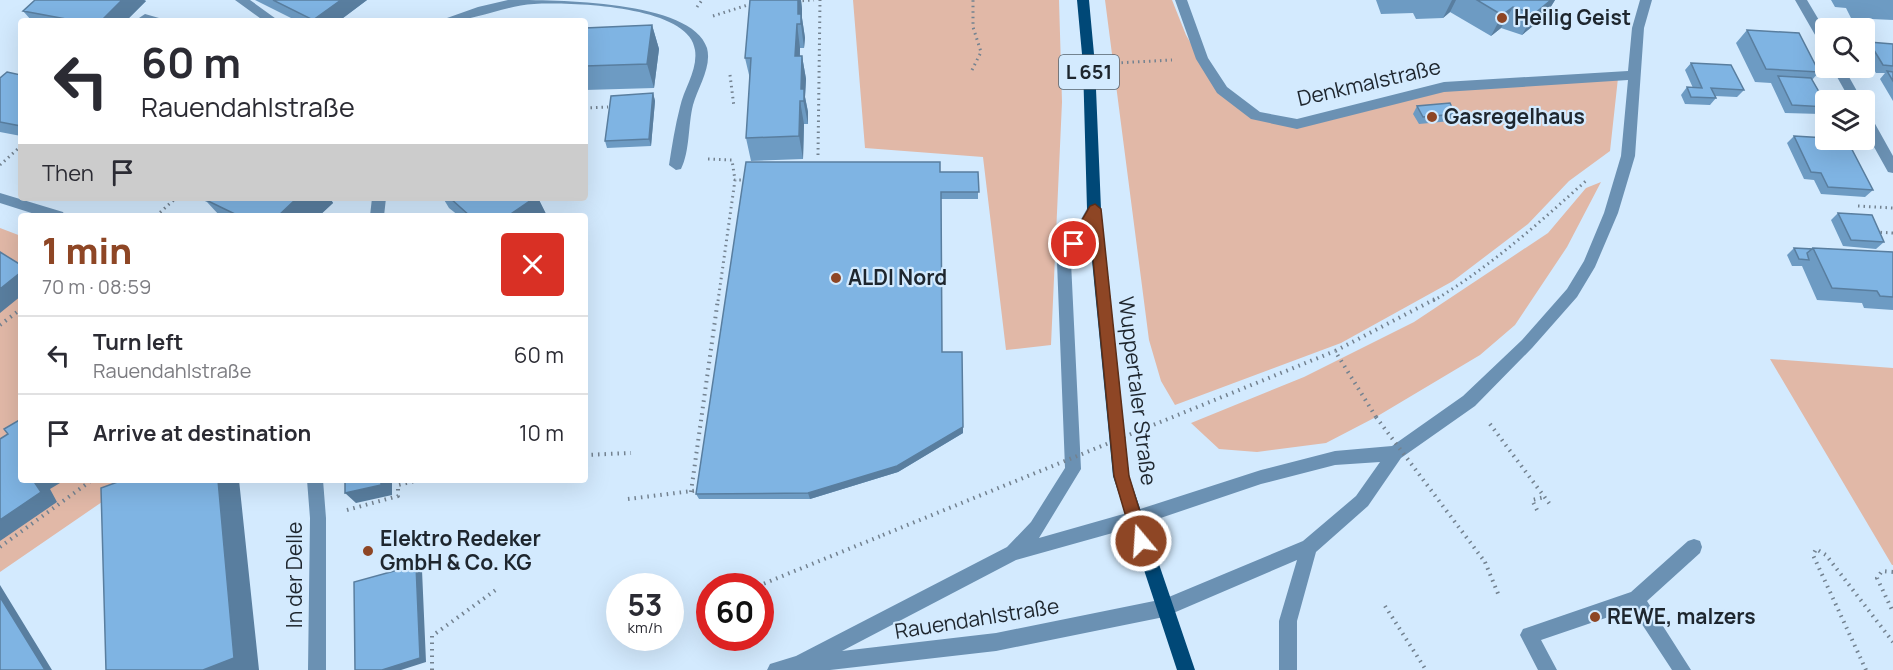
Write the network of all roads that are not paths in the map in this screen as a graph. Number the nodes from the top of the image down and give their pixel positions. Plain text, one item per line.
1 (241, 0) edge
2 (1083, 0) edge
3 (1181, 0) edge
4 (1646, 0) edge
5 (1801, 0) edge
6 (268, 18) edge
7 (461, 18) edge
8 (1815, 25) edge
9 (1634, 75) junction
10 (1875, 136) edge
11 (677, 162) road end
12 (1893, 168) edge
13 (0, 198) edge
14 (1095, 209) junction
15 (48, 213) edge
16 (1395, 453) junction
17 (315, 483) edge
18 (1134, 519) junction
19 (1694, 546) dead end
20 (1309, 547) junction
21 (1013, 553) junction
22 (1636, 599) junction
23 (1164, 608) junction
24 (795, 665) junction
25 (317, 670) edge
26 (776, 670) edge
27 (1186, 670) edge
28 (1288, 670) edge
29 (1548, 670) edge
30 (1682, 670) edge

1 - 6 street
2 - 14 main road, Wuppertaler Straße / L 651
3 - 9 street, Denkmalstraße
4 - 9 street
5 - 8 street
7 - 11 street
9 - 16 street
10 - 12 street
13 - 15 street
14 - 18 main road, Wuppertaler Straße / L 651
14 - 21 street, Rauendahlstraße
16 - 18 street
16 - 20 street
17 - 25 street, In der Delle
18 - 21 street, Rauendahlstraße
18 - 23 main road, Wuppertaler Straße / L 651
19 - 22 street
20 - 23 street
20 - 28 street
21 - 24 street, Rauendahlstraße
22 - 29 street
22 - 30 street
23 - 24 street, Rauendahlstraße
23 - 27 main road, Wuppertaler Straße / L 651
24 - 26 street, Rauendahlstraße

